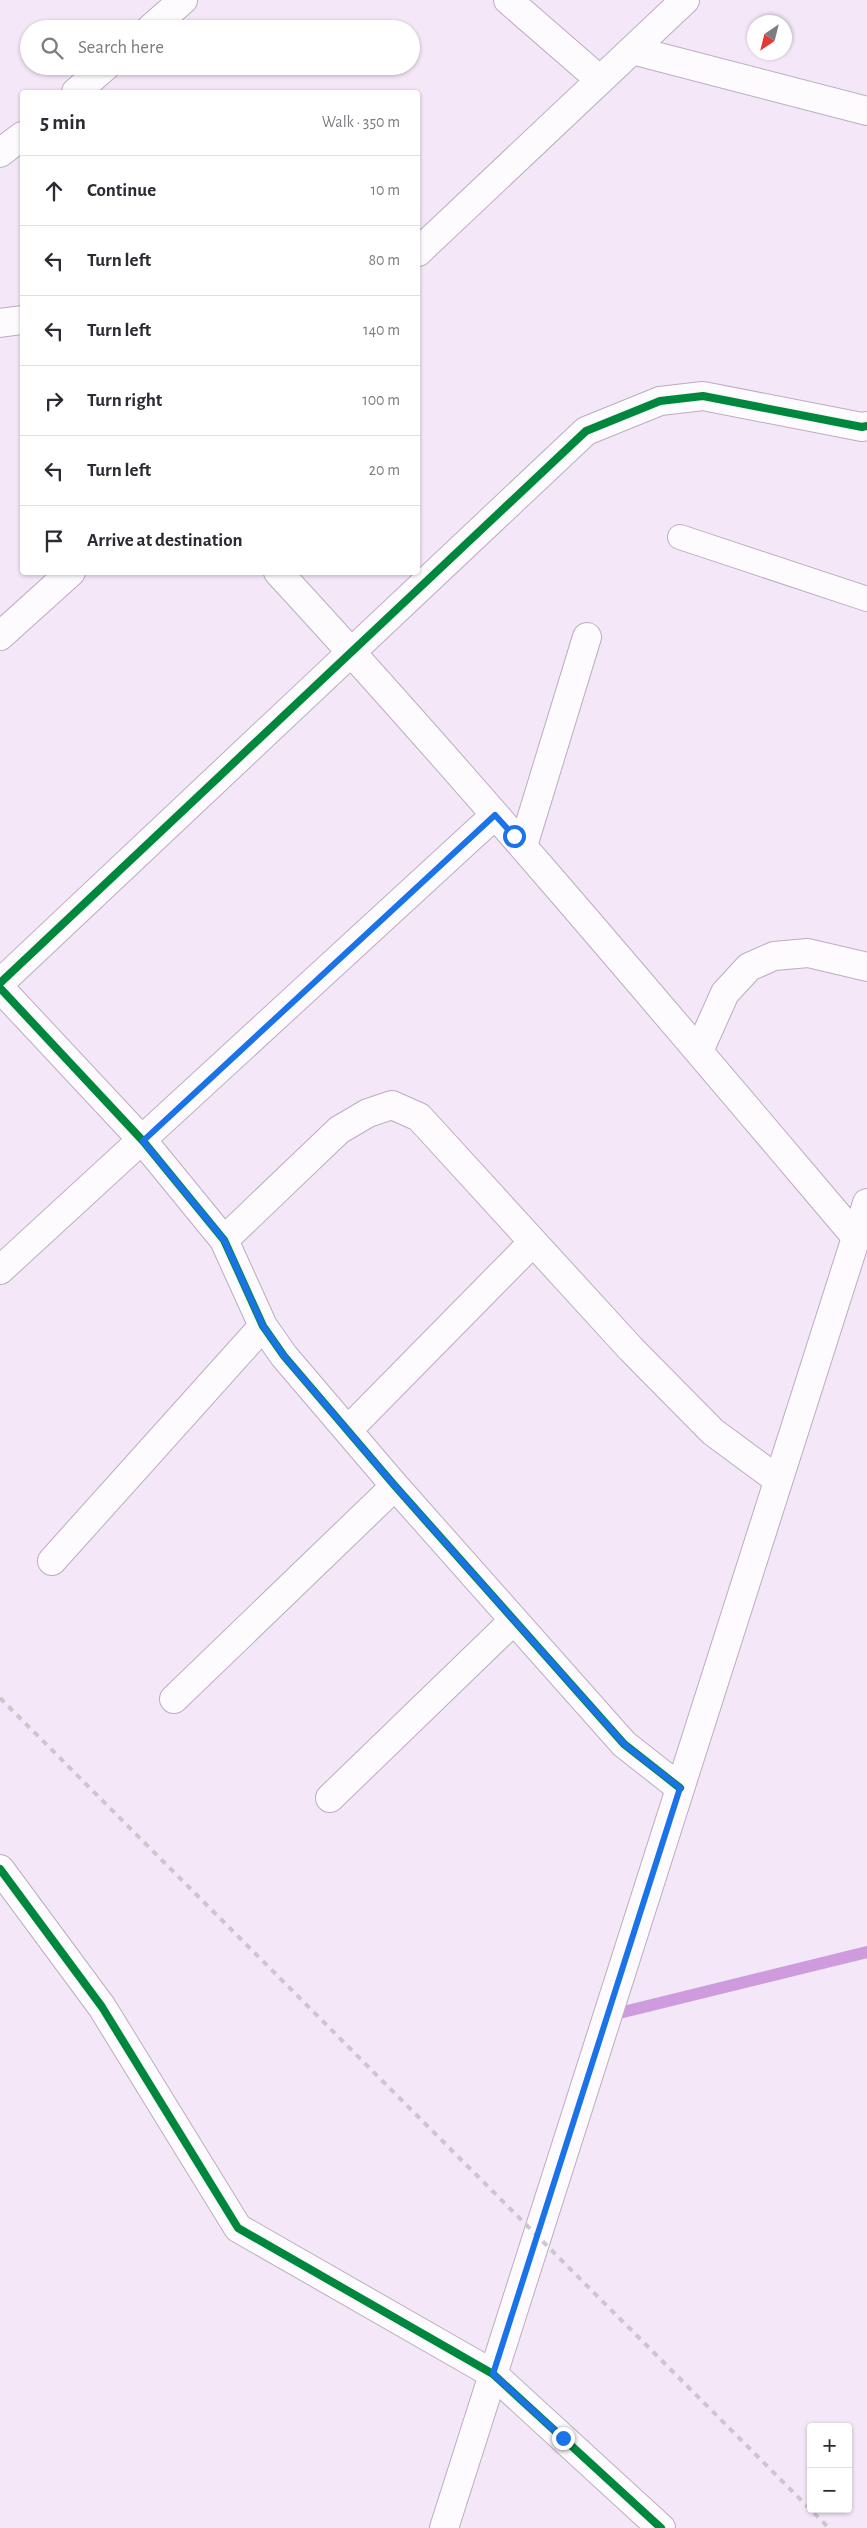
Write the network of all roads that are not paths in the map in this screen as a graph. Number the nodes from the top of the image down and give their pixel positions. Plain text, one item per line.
1 (182, 0) edge
2 (508, 0) edge
3 (685, 0) edge
4 (160, 20) edge
5 (632, 50) junction
6 (96, 75) edge
7 (600, 80) junction
8 (78, 90) edge
9 (867, 111) edge
10 (20, 138) edge
11 (0, 153) edge
12 (420, 250) edge
13 (20, 320) edge
14 (0, 323) edge
15 (867, 426) edge
16 (680, 537) dead end
17 (68, 575) edge
18 (281, 575) edge
19 (867, 599) edge
20 (0, 636) edge
21 (587, 637) dead end
22 (351, 652) junction
23 (495, 815) junction
24 (523, 846) junction
25 (867, 967) edge
26 (0, 983) edge
27 (0, 988) edge
28 (699, 1052) junction
29 (143, 1141) junction
30 (867, 1203) edge
31 (856, 1237) junction
32 (224, 1240) junction
33 (533, 1242) junction
34 (0, 1270) edge
35 (263, 1326) junction
36 (348, 1430) junction
37 (778, 1480) junction
38 (395, 1486) junction
39 (52, 1561) dead end
40 (514, 1620) junction
41 (174, 1699) dead end
42 (680, 1788) junction
43 (330, 1798) dead end
44 (0, 1869) edge
45 (493, 2374) junction
46 (444, 2528) edge
47 (661, 2528) edge

1 - 4 street
2 - 7 street
3 - 5 street
5 - 7 street
5 - 9 street
6 - 8 street
7 - 12 street
10 - 11 street
13 - 14 street
15 - 22 street
16 - 19 lane
17 - 20 street
18 - 22 street
21 - 24 street
22 - 23 street
22 - 26 street
23 - 24 street
23 - 29 street
24 - 28 street
25 - 28 street
27 - 29 street
28 - 31 street
29 - 32 street
29 - 34 street
30 - 31 street
31 - 37 street
32 - 33 street
32 - 35 street
33 - 36 street
33 - 37 street
35 - 36 street
35 - 39 street
36 - 38 street
37 - 42 street
38 - 40 street
38 - 41 street
40 - 42 street
40 - 43 street
42 - 45 street
44 - 45 street
45 - 46 street
45 - 47 street

